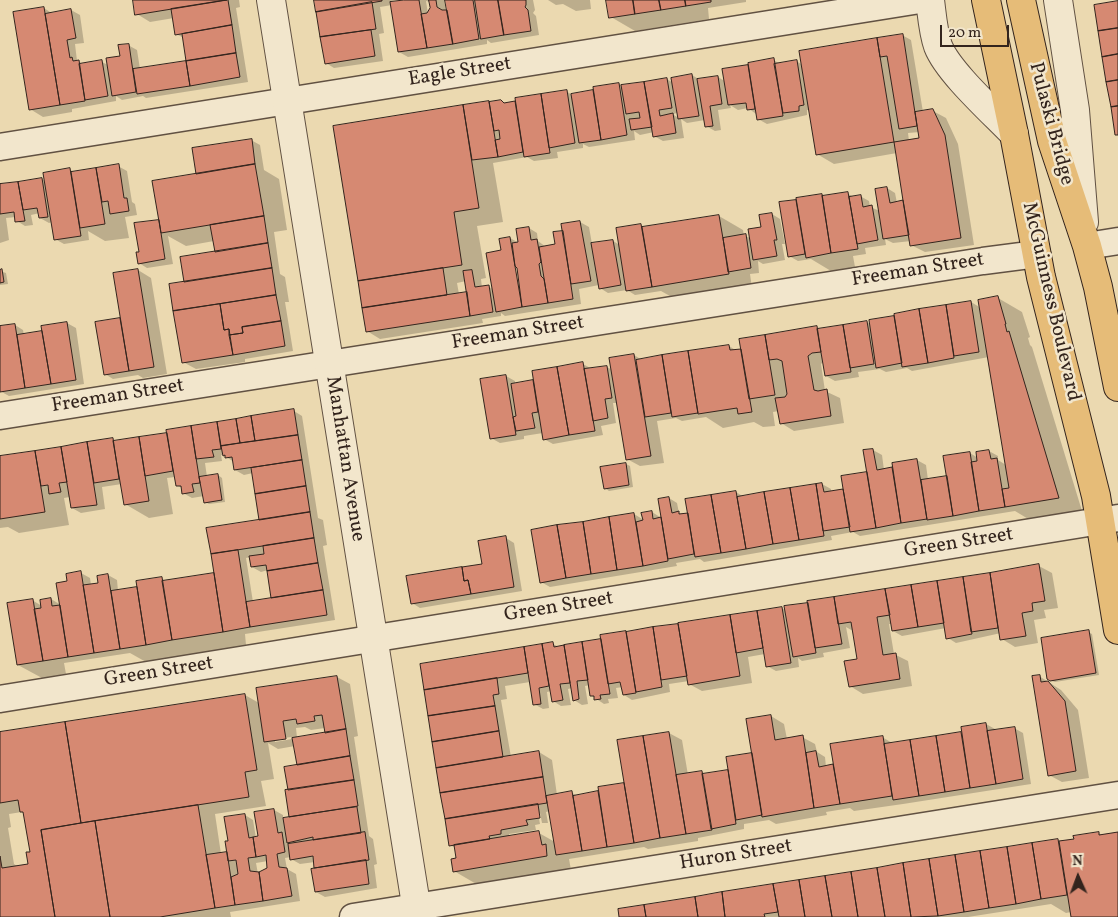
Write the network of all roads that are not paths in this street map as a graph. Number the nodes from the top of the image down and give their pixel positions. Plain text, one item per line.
1 (271, 0) edge
2 (920, 0) edge
3 (930, 0) edge
4 (986, 0) edge
5 (1021, 0) edge
6 (1058, 0) edge
7 (287, 100) junction
8 (1014, 134) junction
9 (0, 147) edge
10 (1118, 241) edge
11 (1087, 246) junction
12 (1037, 254) junction
13 (329, 364) junction
14 (1118, 387) edge
15 (0, 416) edge
16 (1109, 519) edge
17 (1118, 630) edge
18 (373, 638) junction
19 (0, 699) edge
20 (1118, 795) edge
21 (417, 912) edge
22 (353, 917) edge

1 - 7 street, Manhattan Avenue
2 - 7 street, Eagle Street
3 - 8 street
4 - 8 main road, Pulaski Bridge
5 - 11 main road, Pulaski Bridge
6 - 11 street
7 - 9 street, Eagle Street
7 - 13 street, Manhattan Avenue
8 - 12 main road, McGuinness Boulevard
10 - 11 street
11 - 14 main road
12 - 13 street, Freeman Street
12 - 16 main road, McGuinness Boulevard
13 - 15 street, Freeman Street
13 - 18 street, Manhattan Avenue
16 - 17 main road, McGuinness Boulevard
16 - 18 street, Green Street
18 - 19 street, Green Street
18 - 21 street, Manhattan Avenue
20 - 21 street, Huron Street
21 - 22 street, Huron Street

